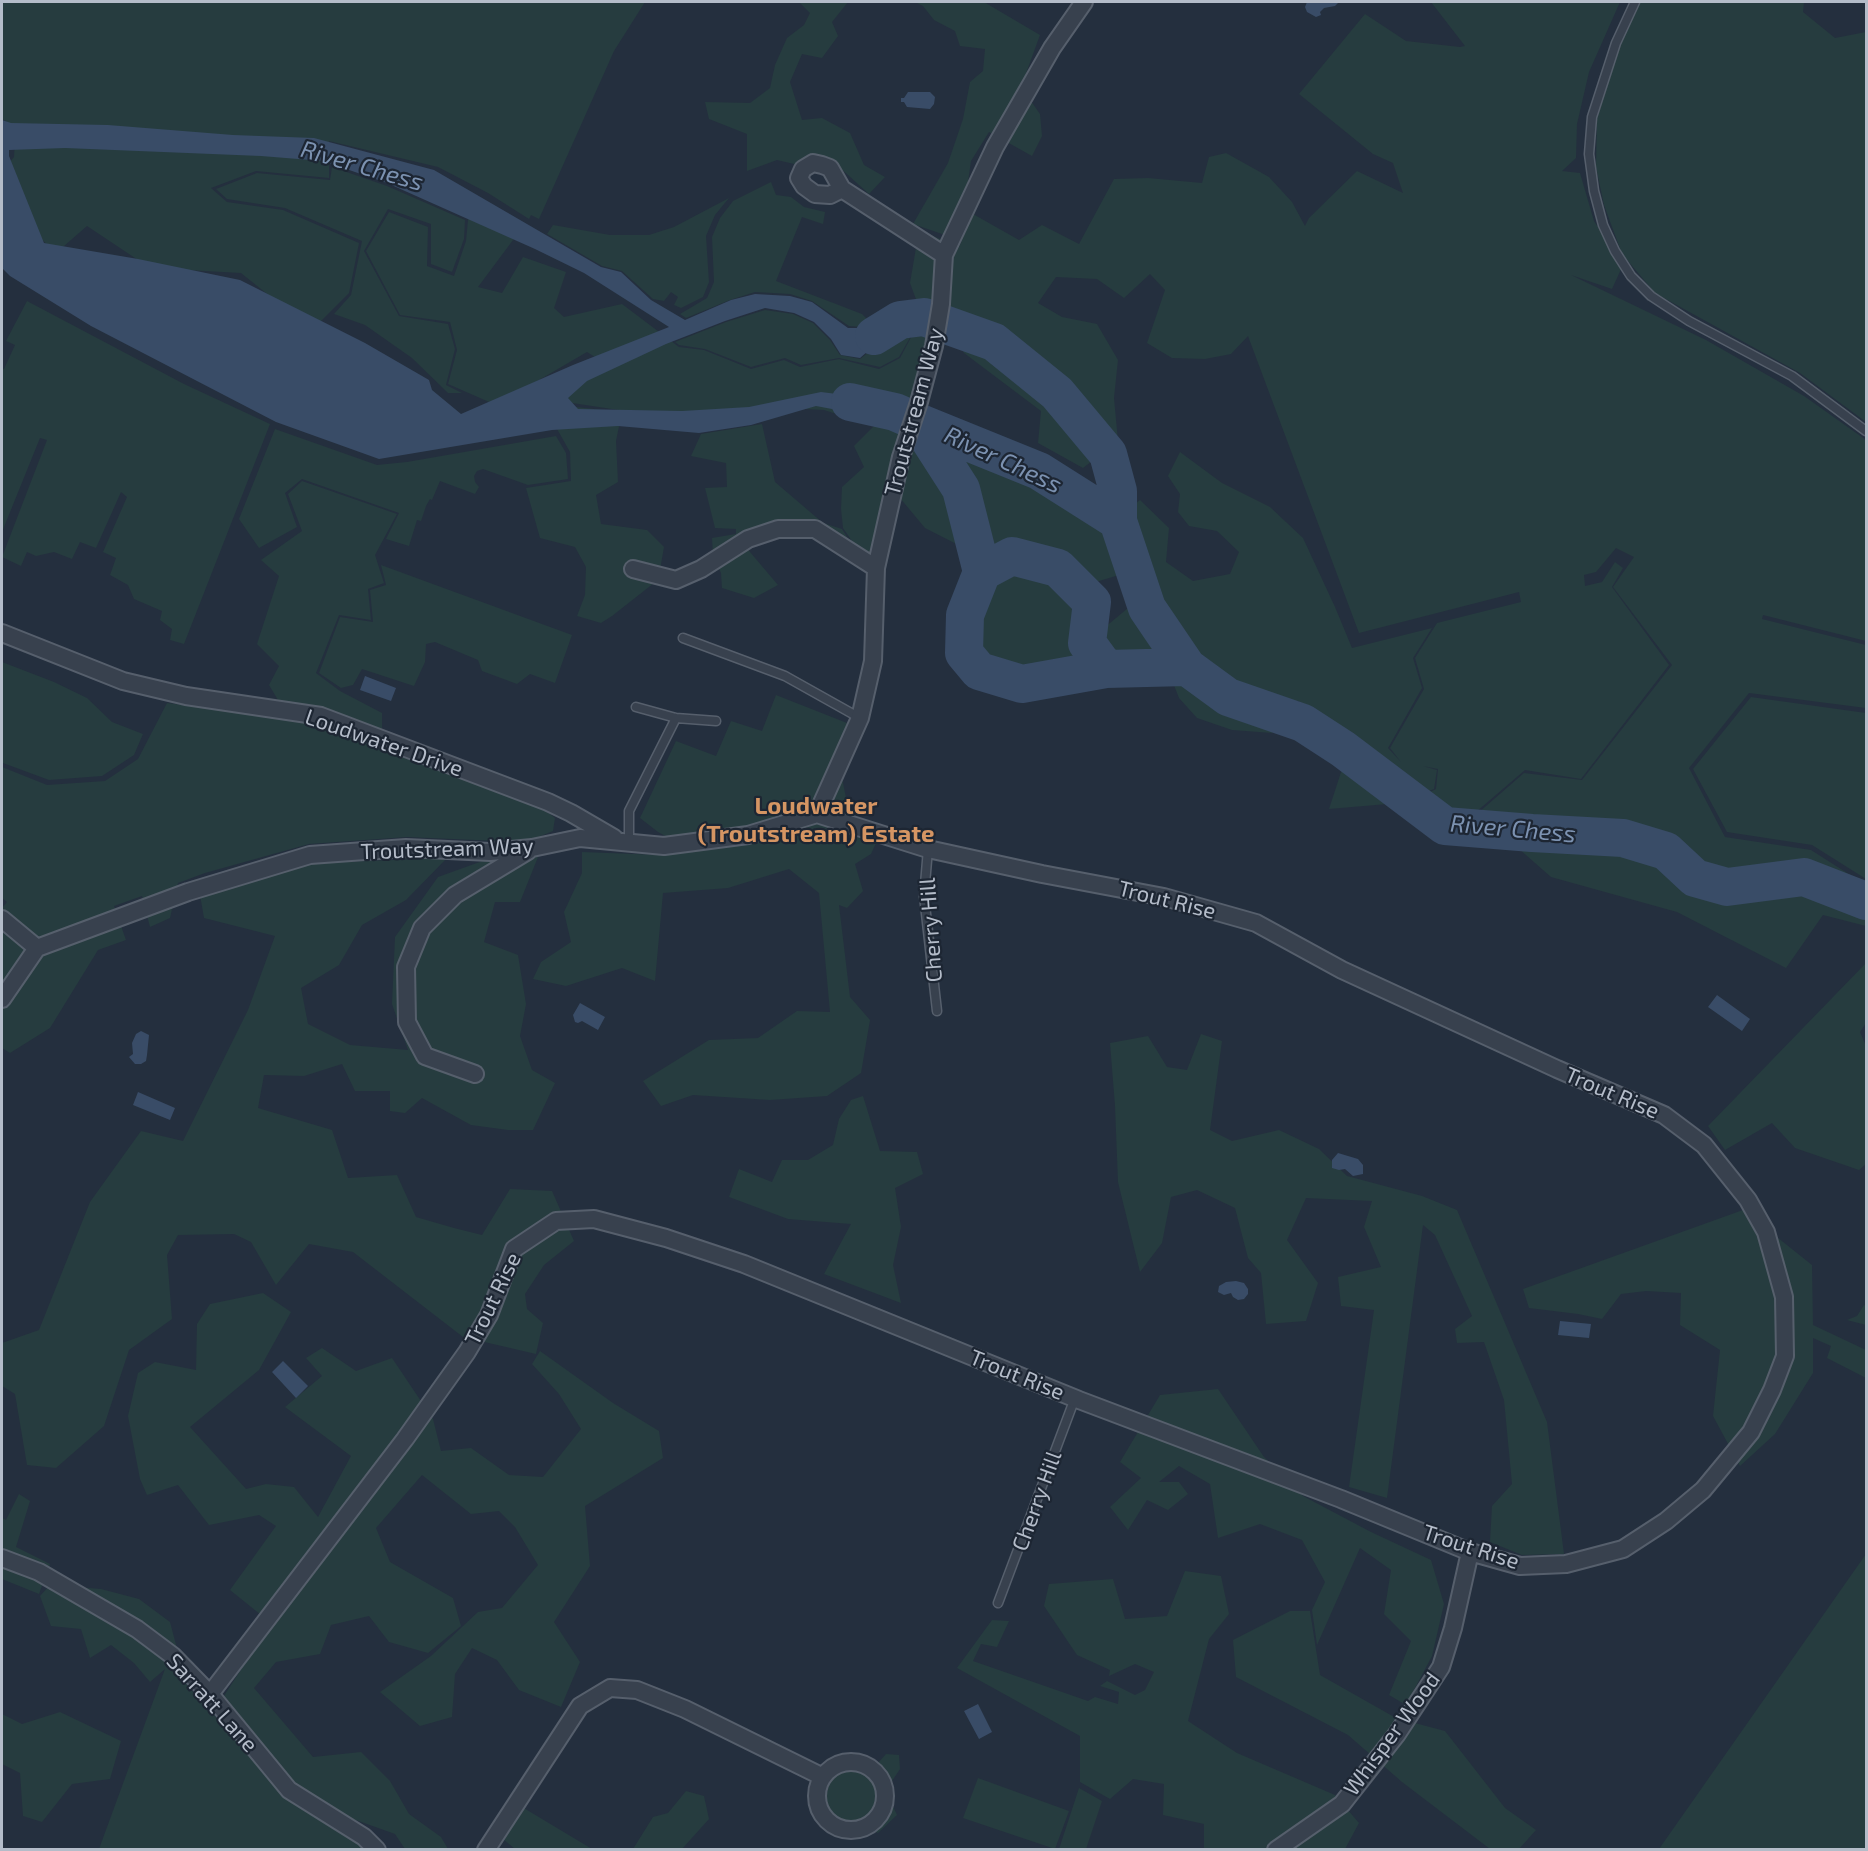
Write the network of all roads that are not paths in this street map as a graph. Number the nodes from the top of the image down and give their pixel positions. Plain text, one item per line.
1 (1084, 2) edge
2 (1635, 2) edge
3 (842, 189) dead end
4 (944, 255) junction
5 (1866, 430) edge
6 (876, 568) junction
7 (633, 569) dead end
8 (2, 633) edge
9 (683, 639) dead end
10 (636, 707) dead end
11 (676, 718) junction
12 (860, 718) junction
13 (716, 721) dead end
14 (817, 814) junction
15 (624, 842) junction
16 (532, 849) junction
17 (928, 849) junction
18 (2, 919) edge
19 (37, 948) junction
20 (2, 999) edge
21 (937, 1011) dead end
22 (475, 1074) dead end
23 (1075, 1398) junction
24 (1470, 1552) junction
25 (2, 1558) edge
26 (998, 1603) dead end
27 (210, 1694) junction
28 (823, 1778) junction
29 (377, 1850) edge
30 (486, 1850) edge
31 (1276, 1850) edge

1 - 4 street, Troutstream Way
2 - 5 lane
3 - 4 street
4 - 6 street, Troutstream Way
6 - 7 street
6 - 12 street, Troutstream Way
8 - 15 street, Loudwater Drive
9 - 12 lane
10 - 11 lane
11 - 13 lane
11 - 15 lane
12 - 14 street, Troutstream Way
14 - 15 street, Troutstream Way
14 - 17 street, Trout Rise
15 - 16 street, Troutstream Way
16 - 19 street, Troutstream Way
16 - 22 street
17 - 21 lane, Cherry Hill
17 - 24 street, Trout Rise
18 - 19 street
19 - 20 street
23 - 24 street, Trout Rise
23 - 26 lane, Cherry Hill
23 - 27 street, Trout Rise
24 - 31 street, Whisper Wood
25 - 27 street, Sarratt Lane
27 - 29 street, Sarratt Lane
28 - 28 street
28 - 30 street

